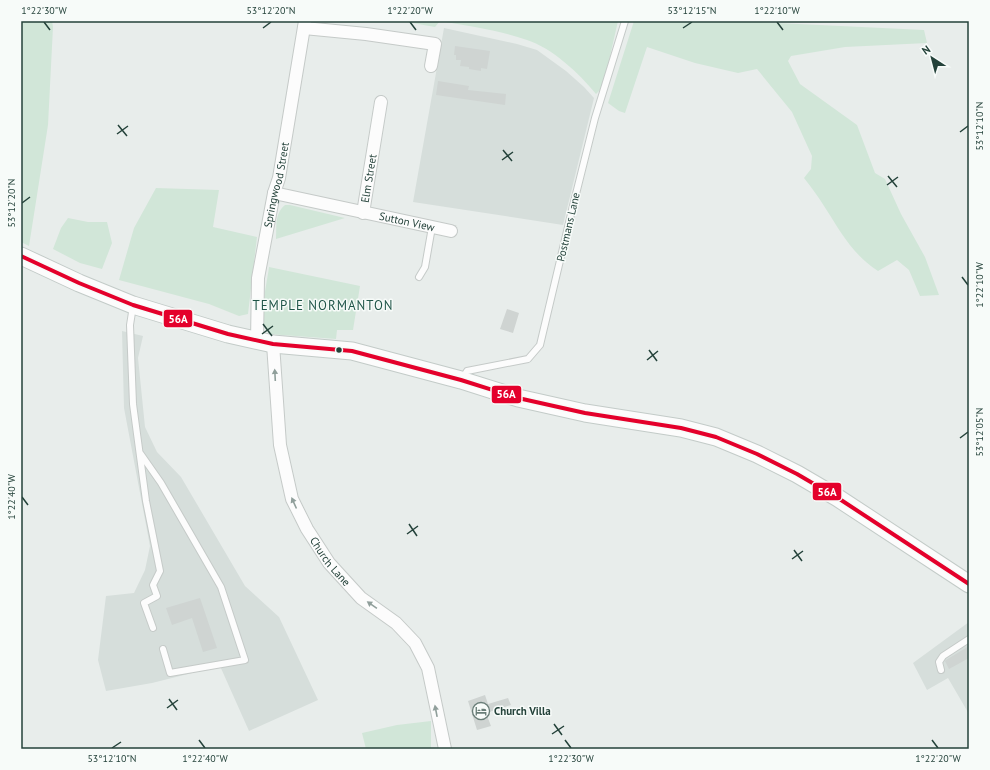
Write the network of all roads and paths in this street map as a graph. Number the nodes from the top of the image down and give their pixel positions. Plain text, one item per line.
1 (625, 21) edge
2 (304, 25) edge
3 (431, 66) dead end
4 (381, 102) dead end
5 (274, 193) junction
6 (363, 213) junction
7 (432, 227) junction
8 (451, 231) dead end
9 (21, 256) edge
10 (419, 277) dead end
11 (133, 304) junction
12 (257, 341) junction
13 (273, 344) junction
14 (462, 380) junction
15 (139, 451) junction
16 (969, 584) edge
17 (153, 628) dead end
18 (969, 639) edge
19 (163, 649) dead end
20 (941, 670) dead end
21 (445, 749) edge

1 - 14 lane, Postmans Lane
2 - 3 street, Springwood Street
2 - 5 street, Springwood Street
4 - 6 street, Elm Street
5 - 6 street, Elm Street
5 - 12 street, Springwood Street
6 - 7 street, Sutton View
7 - 8 street, Sutton View
7 - 10 lane
9 - 11 main road
11 - 12 main road
11 - 15 lane
12 - 13 main road
13 - 14 main road
21 -> 13 street, Church Lane
14 - 16 main road
15 - 17 lane
15 - 19 lane
18 - 20 lane

